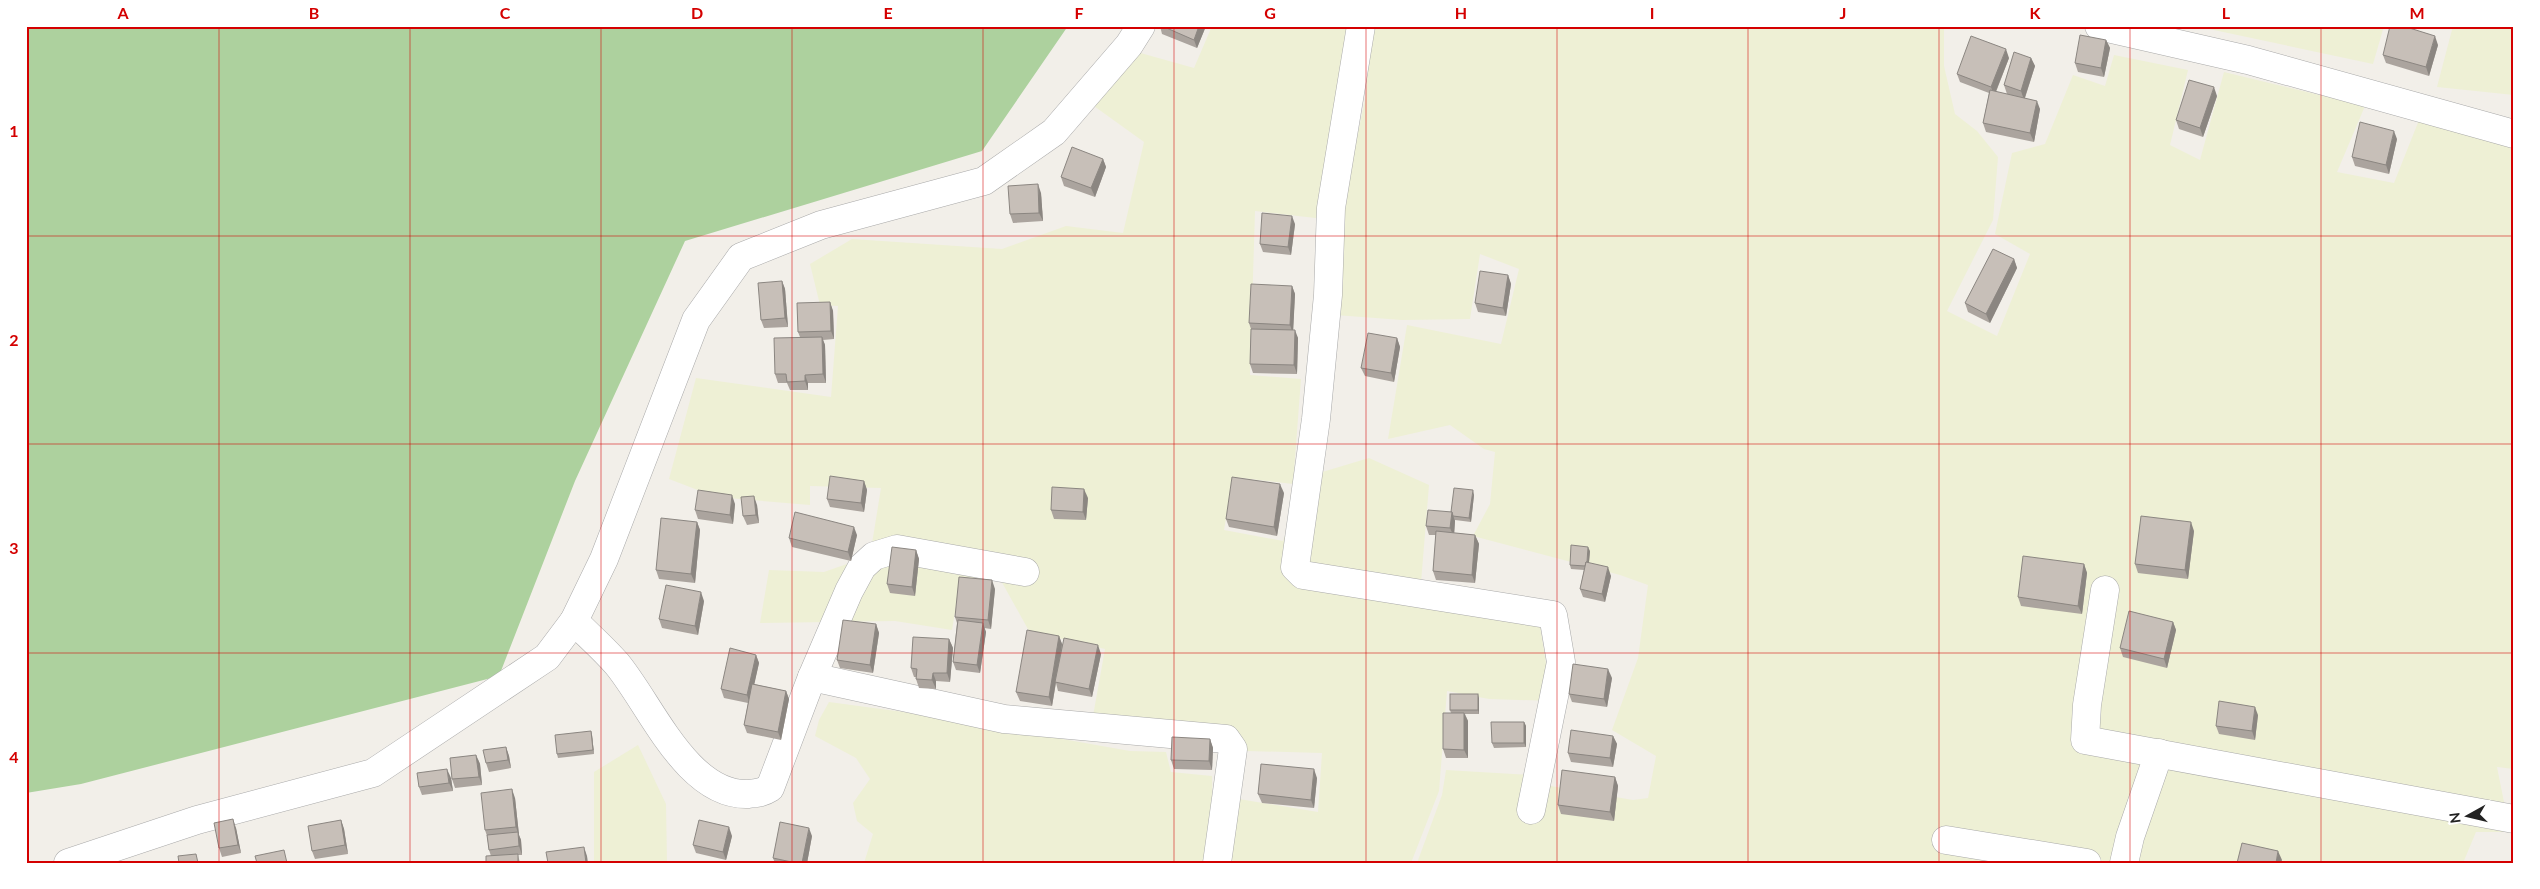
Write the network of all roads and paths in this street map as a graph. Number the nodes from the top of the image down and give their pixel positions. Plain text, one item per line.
1 (1141, 26) edge
2 (1361, 26) edge
3 (2099, 26) edge
4 (2514, 134) edge
5 (1025, 572) dead end
6 (2105, 590) dead end
7 (574, 621) junction
8 (812, 677) junction
9 (2159, 753) junction
10 (1532, 810) dead end
11 (2514, 819) edge
12 (1946, 840) dead end
13 (78, 861) edge
14 (1217, 863) edge
15 (2087, 863) edge
16 (2124, 863) edge

1 - 7 street
2 - 10 street
3 - 4 street
5 - 8 street
6 - 9 street
7 - 8 street
7 - 13 street
8 - 14 street
9 - 11 street
9 - 16 street
12 - 15 street

